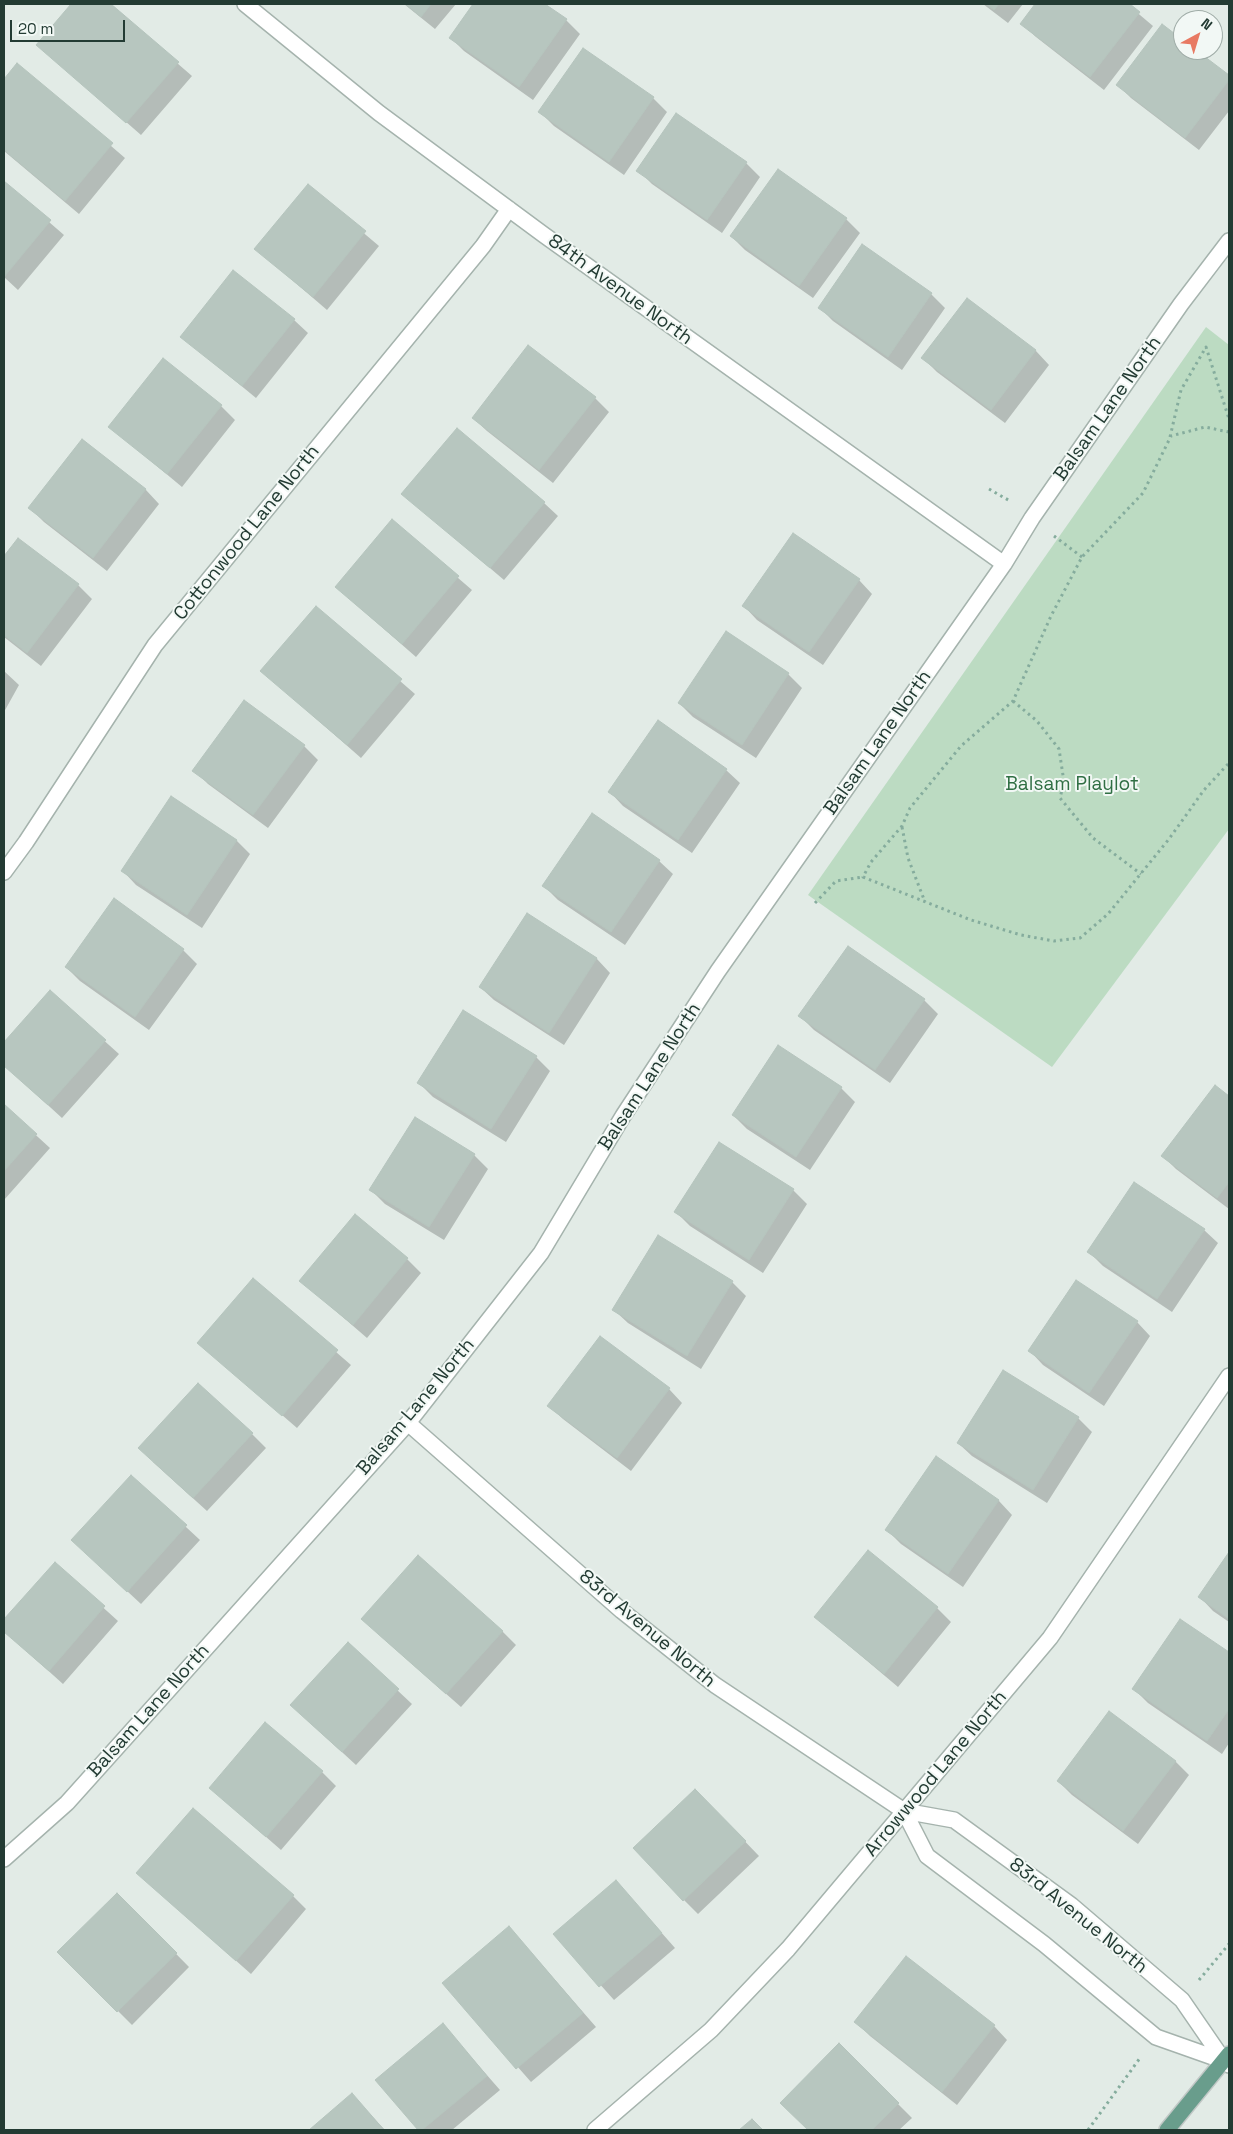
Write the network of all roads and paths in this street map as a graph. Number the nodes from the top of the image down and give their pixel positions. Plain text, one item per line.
1 (245, 4) edge
2 (509, 209) junction
3 (1229, 241) edge
4 (1229, 419) edge
5 (1229, 432) edge
6 (1170, 438) junction
7 (1004, 564) junction
8 (1013, 701) junction
9 (1229, 763) edge
10 (902, 826) junction
11 (4, 872) edge
12 (1141, 874) junction
13 (863, 877) junction
14 (925, 902) junction
15 (815, 903) dead end
16 (1229, 1376) edge
17 (408, 1423) junction
18 (904, 1811) junction
19 (4, 1859) edge
20 (1227, 2060) edge
21 (595, 2130) edge
22 (1168, 2130) edge

1 - 2 street, 84th Avenue North
2 - 7 street, 84th Avenue North
2 - 11 street, Cottonwood Lane North
3 - 7 street, Balsam Lane North
4 - 6 path
5 - 6 path
6 - 8 path
7 - 17 street, Balsam Lane North
8 - 10 path
8 - 12 path
9 - 12 path
10 - 13 path
10 - 14 path
12 - 14 path
13 - 14 path
13 - 15 path
16 - 18 street, Arrowwood Lane North
17 - 18 street, 83rd Avenue North
17 - 19 street, Balsam Lane North
18 - 20 street, 83rd Avenue North
18 - 20 street, 83rd Avenue North
18 - 21 street, Arrowwood Lane North
20 - 22 main road

